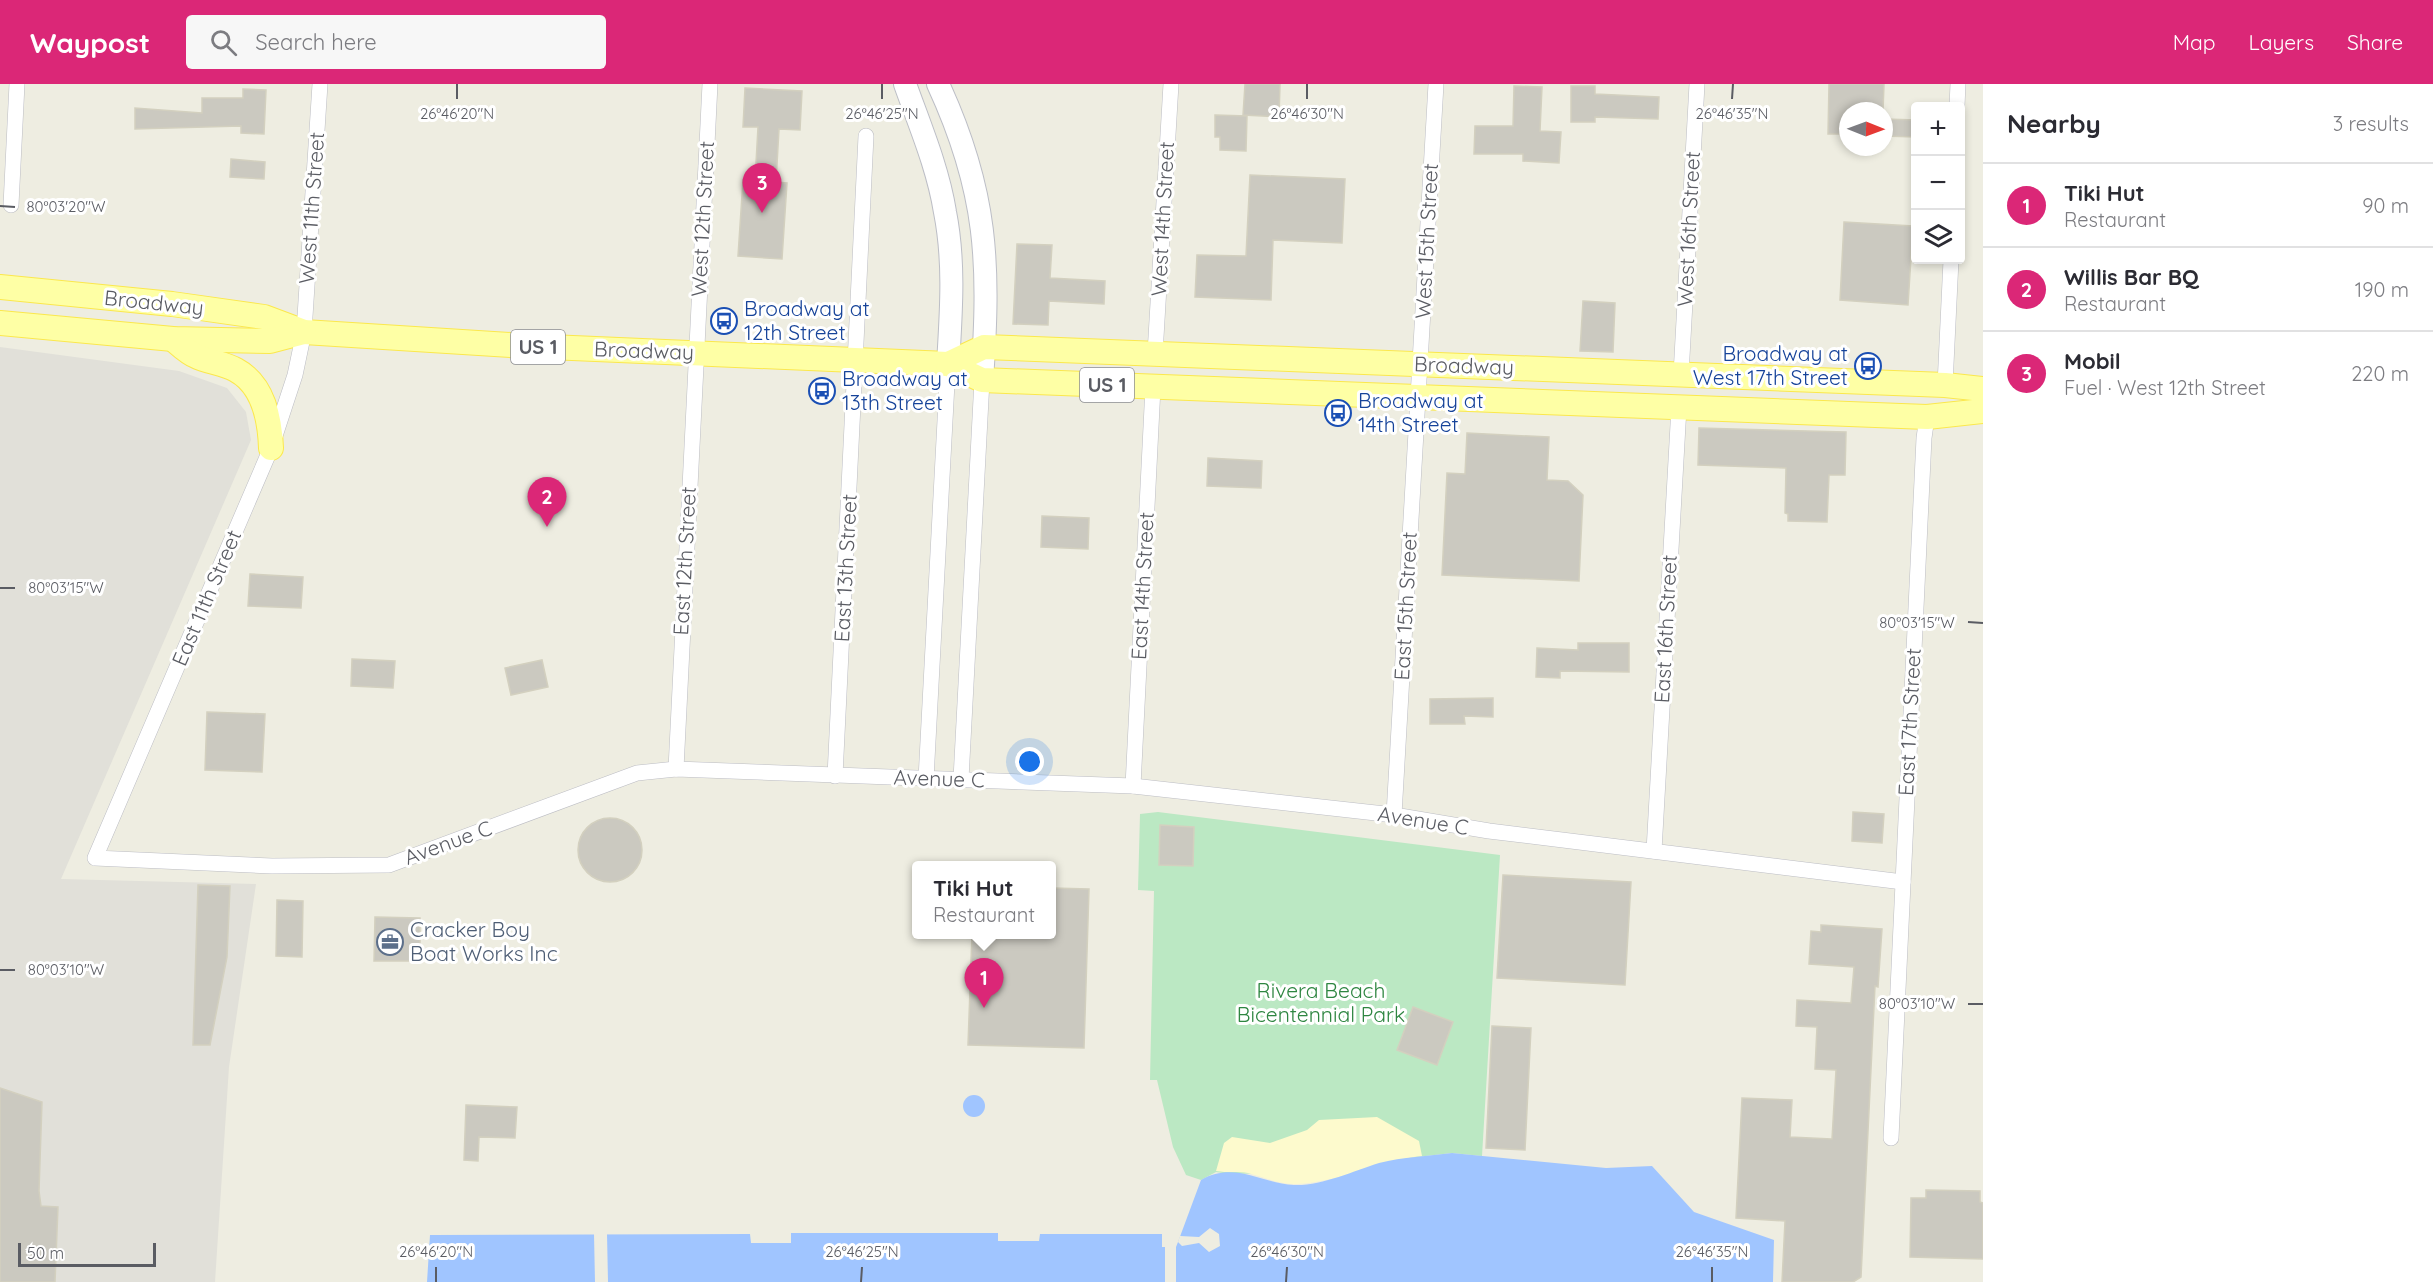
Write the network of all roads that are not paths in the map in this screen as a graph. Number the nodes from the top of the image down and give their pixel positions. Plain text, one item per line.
1 (17, 84) edge
2 (320, 84) edge
3 (710, 84) edge
4 (905, 84) edge
5 (938, 84) edge
6 (1171, 84) edge
7 (1436, 84) edge
8 (1697, 84) edge
9 (1958, 84) edge
10 (1957, 102) edge
11 (866, 136) dead end
12 (11, 205) dead end
13 (1951, 264) edge
14 (0, 287) edge
15 (0, 323) edge
16 (304, 332) junction
17 (173, 339) junction
18 (984, 347) junction
19 (695, 353) junction
20 (1155, 354) junction
21 (856, 360) junction
22 (948, 364) junction
23 (1420, 365) junction
24 (1681, 375) junction
25 (982, 380) junction
26 (1945, 385) junction
27 (1153, 387) junction
28 (1983, 389) edge
29 (1418, 397) junction
30 (1679, 407) junction
31 (1983, 411) edge
32 (1927, 417) junction
33 (271, 448) junction
34 (675, 769) junction
35 (835, 776) junction
36 (926, 779) junction
37 (961, 779) junction
38 (1134, 786) junction
39 (1394, 815) junction
40 (1654, 851) junction
41 (95, 858) joint
42 (1903, 882) junction
43 (1891, 1138) dead end

1 - 12 street
2 - 16 street, West 11th Street
3 - 19 street, West 12th Street
4 - 22 street
5 - 18 street
6 - 20 street, West 14th Street
7 - 23 street, West 15th Street
8 - 24 street, West 16th Street
9 - 10 street
11 - 21 street, East 13th Street
13 - 26 street
14 - 16 main road, Broadway / US 1
15 - 17 main road, Broadway / US 1
16 - 17 main road, Broadway / US 1
16 - 19 main road, Broadway / US 1
16 - 33 street, East 11th Street
17 - 33 main road
18 - 20 main road, Broadway / US 1
18 - 22 main road, Broadway / US 1
18 - 25 street
19 - 21 main road, Broadway / US 1
19 - 34 street, East 12th Street
20 - 23 main road, Broadway / US 1
21 - 22 main road, Broadway / US 1
21 - 35 street, East 13th Street
22 - 25 main road, Broadway / US 1
22 - 36 street
23 - 24 main road, Broadway / US 1
23 - 29 street, West 15th Street
24 - 26 main road, Broadway / US 1
25 - 27 main road, Broadway / US 1
25 - 37 street
26 - 28 main road, Broadway / US 1
27 - 29 main road, Broadway / US 1
27 - 38 street, East 14th Street
29 - 30 main road, Broadway / US 1
29 - 39 street, East 15th Street
30 - 32 main road, Broadway / US 1
30 - 40 street, East 16th Street
31 - 32 main road, Broadway / US 1
32 - 42 street, East 17th Street
33 - 41 street, East 11th Street
34 - 35 street, Avenue C
34 - 41 street, Avenue C
35 - 36 street, Avenue C
36 - 37 street, Avenue C
37 - 38 street, Avenue C
38 - 39 street, Avenue C
39 - 40 street, Avenue C
40 - 42 street, Avenue C
42 - 43 street, East 17th Street

